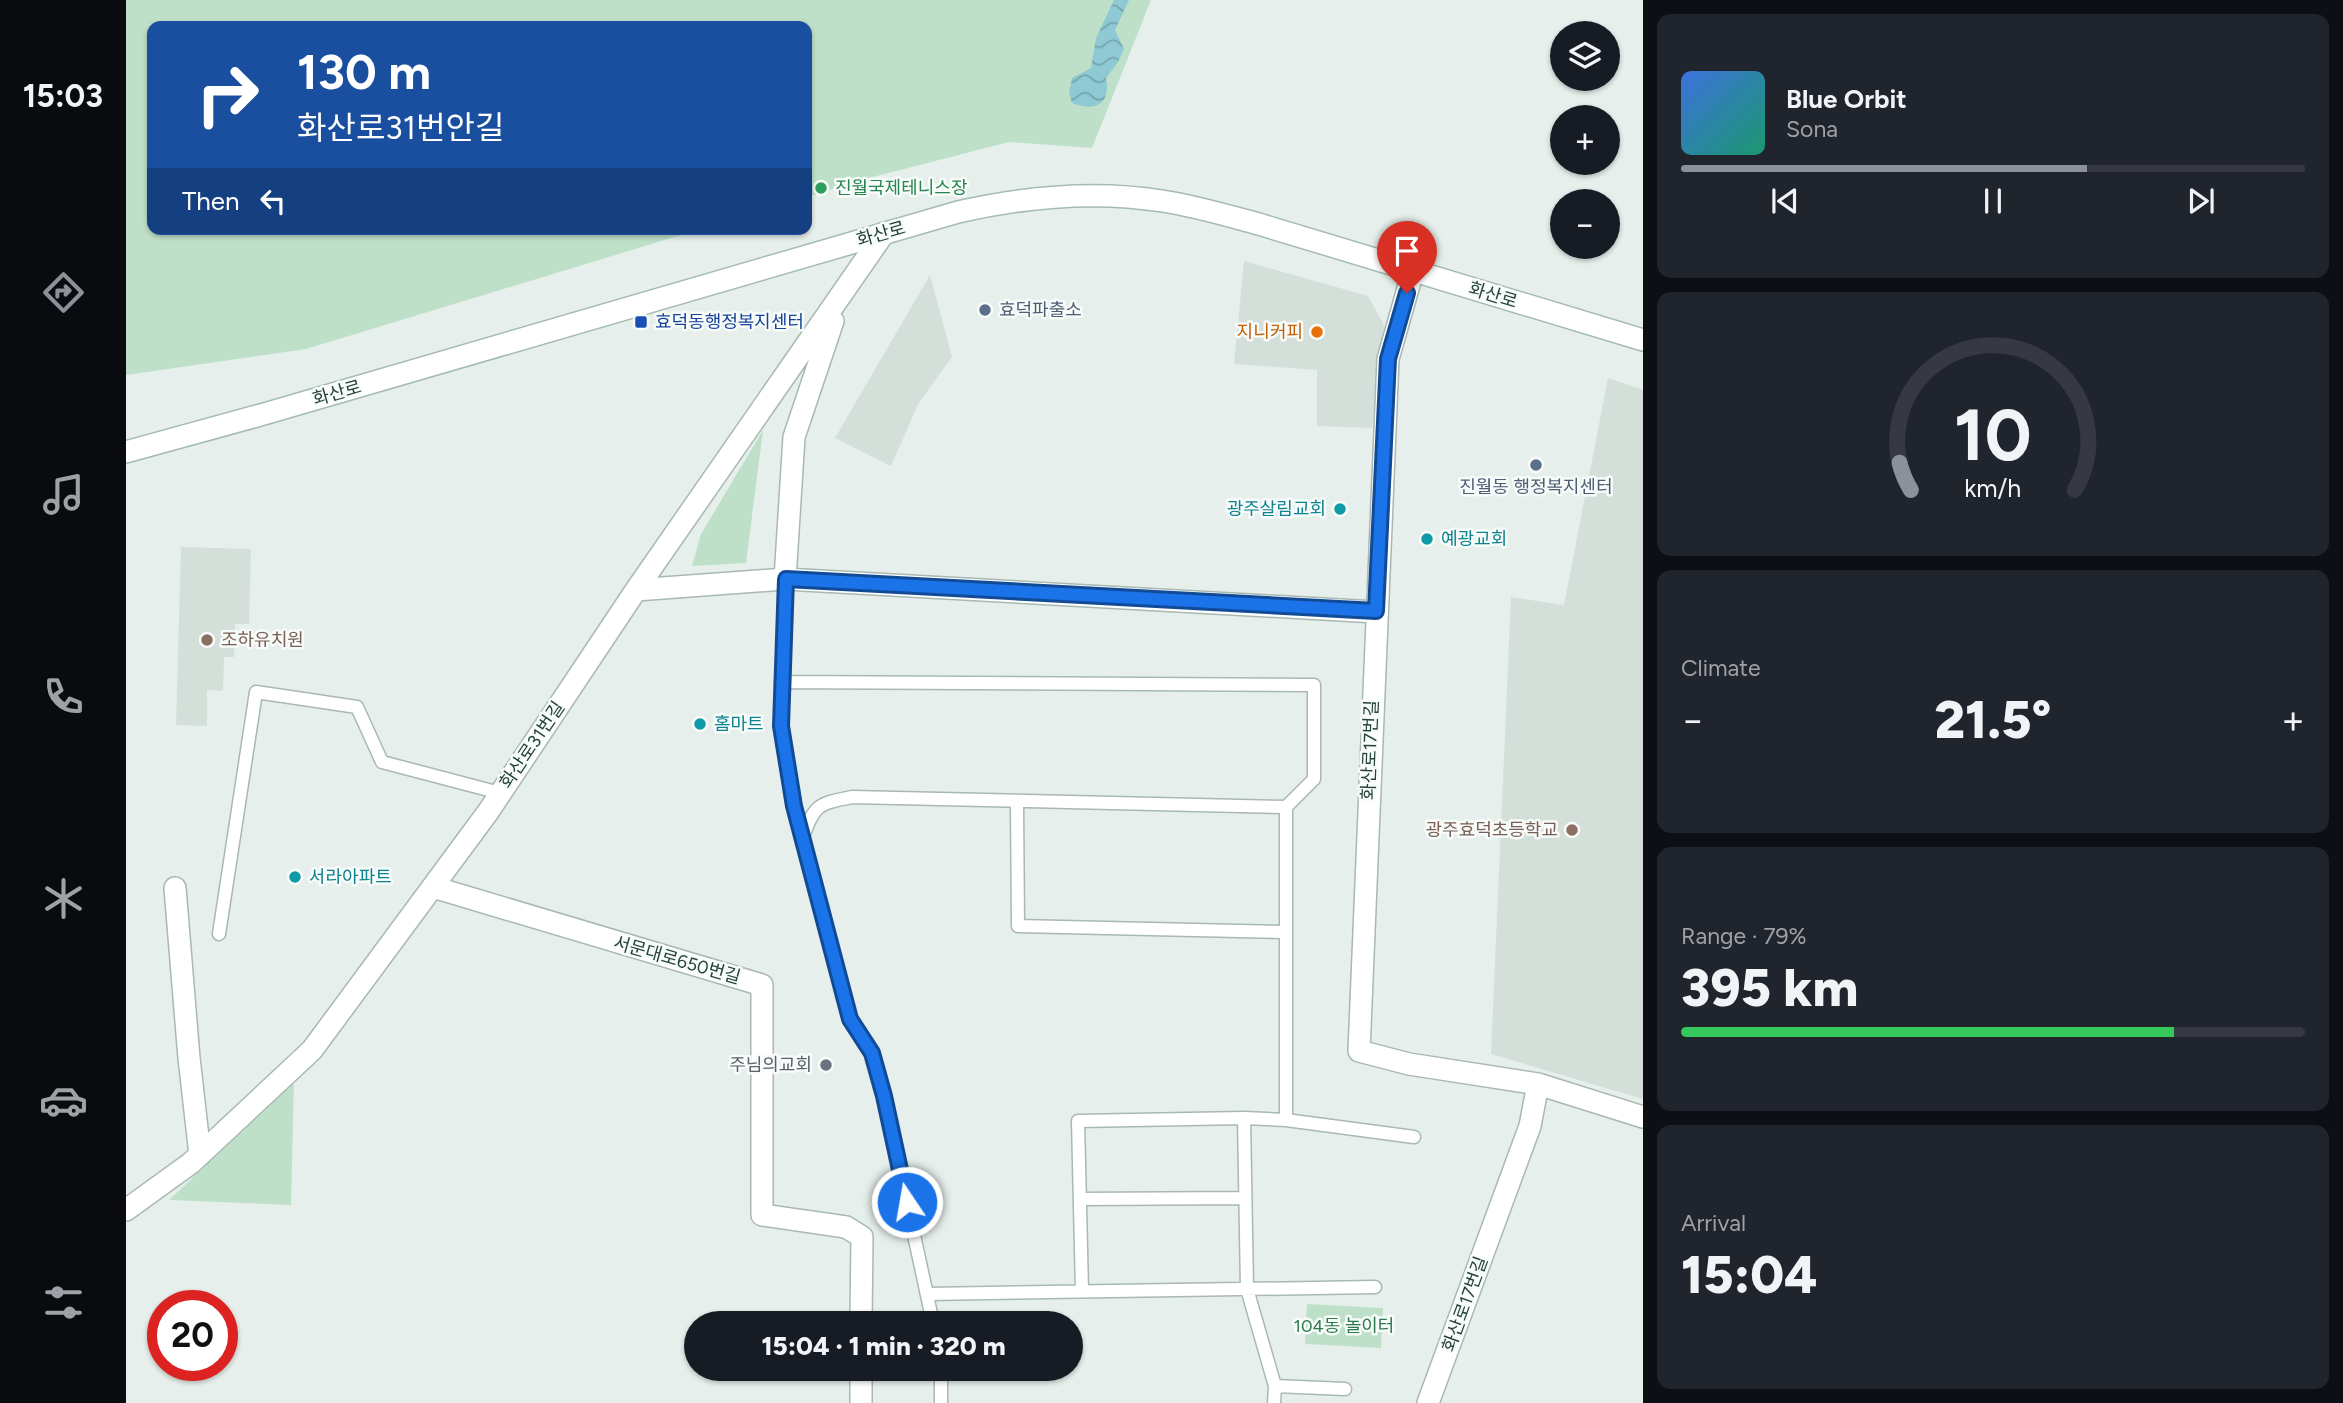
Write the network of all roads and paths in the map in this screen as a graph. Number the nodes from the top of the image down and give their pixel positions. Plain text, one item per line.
1 (884, 233) junction
2 (1413, 271) junction
3 (843, 293) junction
4 (1643, 340) edge
5 (126, 452) edge
6 (786, 579) junction
7 (636, 590) junction
8 (1376, 611) junction
9 (781, 682) junction
10 (500, 793) junction
11 (1017, 803) junction
12 (1286, 807) junction
13 (802, 839) junction
14 (433, 887) junction
15 (176, 888) dead end
16 (1285, 932) junction
17 (219, 934) dead end
18 (1538, 1084) junction
19 (1643, 1117) edge
20 (1244, 1118) junction
21 (1286, 1120) junction
22 (1414, 1137) dead end
23 (200, 1155) junction
24 (1245, 1198) junction
25 (1080, 1199) junction
26 (126, 1210) edge
27 (1375, 1287) dead end
28 (1247, 1289) junction
29 (1082, 1291) junction
30 (928, 1294) junction
31 (862, 1311) edge
32 (931, 1311) edge
33 (861, 1381) edge
34 (941, 1381) edge
35 (1275, 1386) junction
36 (1345, 1389) dead end
37 (861, 1403) edge
38 (941, 1403) edge
39 (1274, 1403) edge
40 (1429, 1403) edge

1 - 2 street, 화산로
1 - 3 street, 화산로31번길
1 - 5 street, 화산로
2 - 4 street, 화산로
2 - 8 street, 화산로17번길
3 - 6 street
3 - 7 street, 화산로31번길
6 - 7 street
6 - 8 street
6 - 9 lane
7 - 10 street, 화산로31번길
8 - 18 street, 화산로17번길
9 - 12 lane
9 - 13 lane
10 - 14 street, 화산로31번길
10 - 17 lane
11 - 12 lane
11 - 13 lane
11 - 16 lane
12 - 16 lane
13 - 30 lane
14 - 23 street, 화산로31번길
14 - 31 street, 서문대로650번길
15 - 23 street
16 - 21 lane
18 - 19 street, 화산로17번길
18 - 40 street, 화산로17번길
20 - 21 lane
20 - 24 lane
20 - 25 lane
21 - 22 lane
23 - 26 street, 화산로31번길
24 - 25 lane
24 - 28 lane
25 - 29 lane
27 - 28 lane
28 - 29 lane
28 - 35 lane
29 - 30 lane
30 - 32 lane
33 - 37 street
34 - 38 lane
35 - 36 lane
35 - 39 lane

